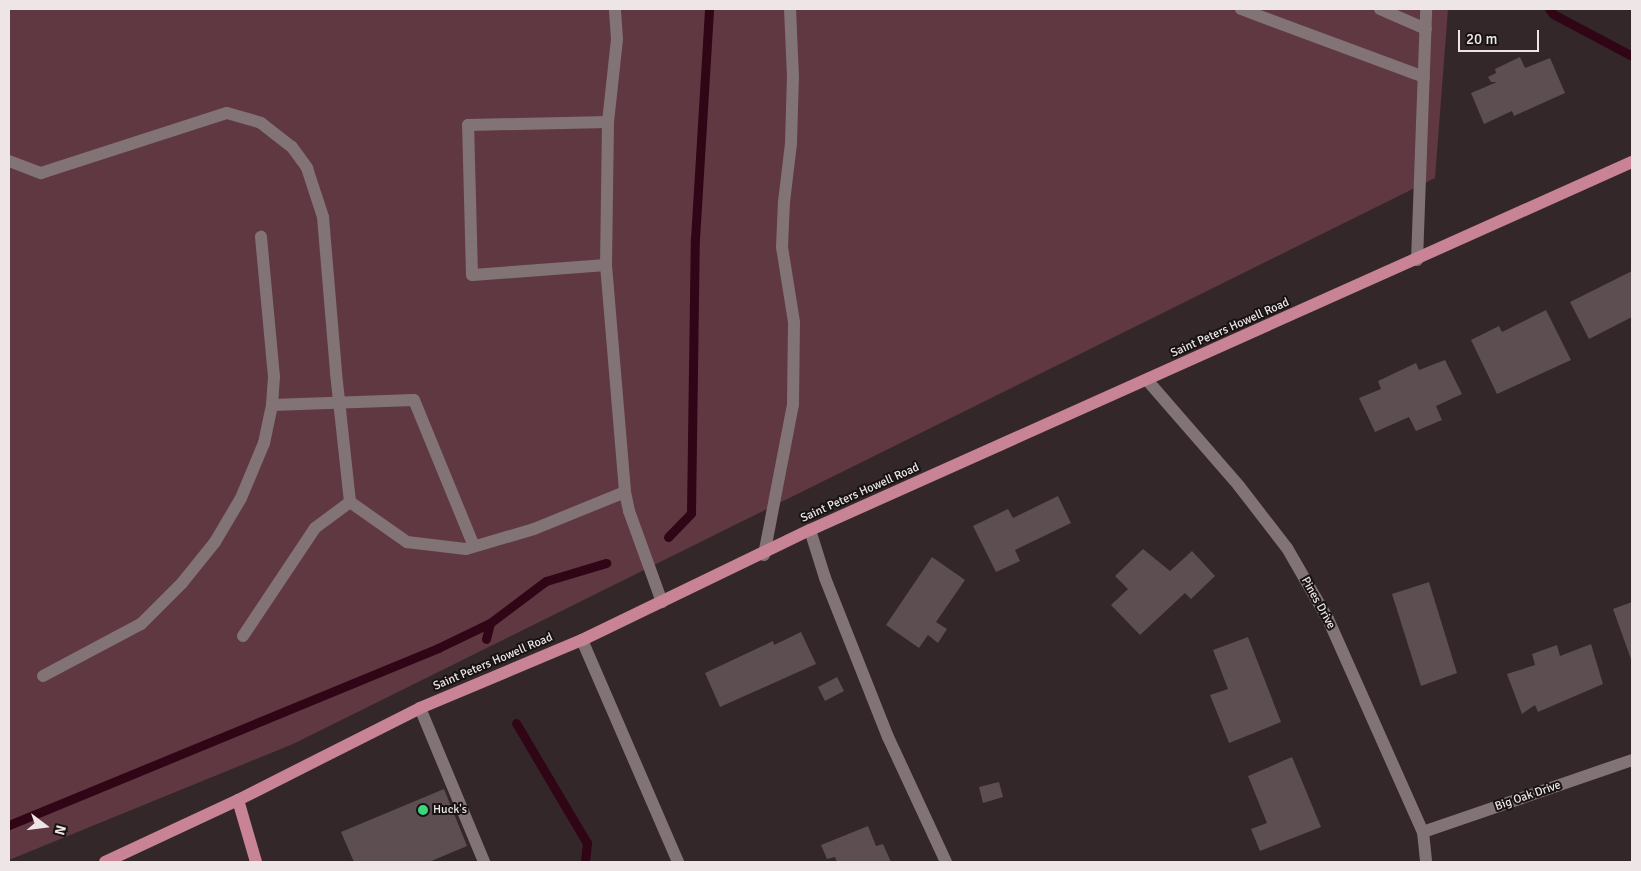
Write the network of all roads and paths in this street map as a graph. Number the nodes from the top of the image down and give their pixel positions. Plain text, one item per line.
1 (615, 9) edge
2 (790, 9) edge
3 (1241, 9) edge
4 (1380, 9) edge
5 (1426, 9) edge
6 (1426, 29) junction
7 (1424, 77) junction
8 (608, 122) junction
9 (9, 161) edge
10 (1632, 162) edge
11 (261, 237) dead end
12 (1417, 260) junction
13 (606, 265) junction
14 (1147, 380) junction
15 (339, 402) junction
16 (272, 405) junction
17 (626, 492) junction
18 (350, 502) junction
19 (810, 530) junction
20 (474, 546) junction
21 (764, 555) junction
22 (662, 602) junction
23 (243, 636) dead end
24 (582, 640) junction
25 (43, 676) dead end
26 (420, 708) junction
27 (1632, 760) edge
28 (238, 800) junction
29 (1423, 832) junction
30 (105, 862) edge
31 (256, 862) edge
32 (484, 862) edge
33 (678, 862) edge
34 (946, 862) edge
35 (1426, 862) edge

1 - 8 street
2 - 21 street
3 - 7 street
4 - 6 street
5 - 6 street
6 - 7 street
7 - 12 street
8 - 13 street
8 - 13 street
9 - 15 street
10 - 12 main road, Saint Peters Howell Road
11 - 16 street
12 - 14 main road, Saint Peters Howell Road
13 - 17 street
14 - 19 main road, Saint Peters Howell Road
14 - 29 street, Pines Drive
15 - 16 street
15 - 18 street
15 - 20 street
16 - 25 street
17 - 20 street
17 - 22 street
18 - 20 street
18 - 23 street
19 - 21 main road, Saint Peters Howell Road
19 - 34 street
21 - 22 main road, Saint Peters Howell Road
22 - 24 main road, Saint Peters Howell Road
24 - 26 main road, Saint Peters Howell Road
24 - 33 street
26 - 28 main road, Saint Peters Howell Road
26 - 32 street
27 - 29 street, Big Oak Drive
28 - 30 main road, Saint Peters Howell Road
28 - 31 main road
29 - 35 street, Pines Drive

